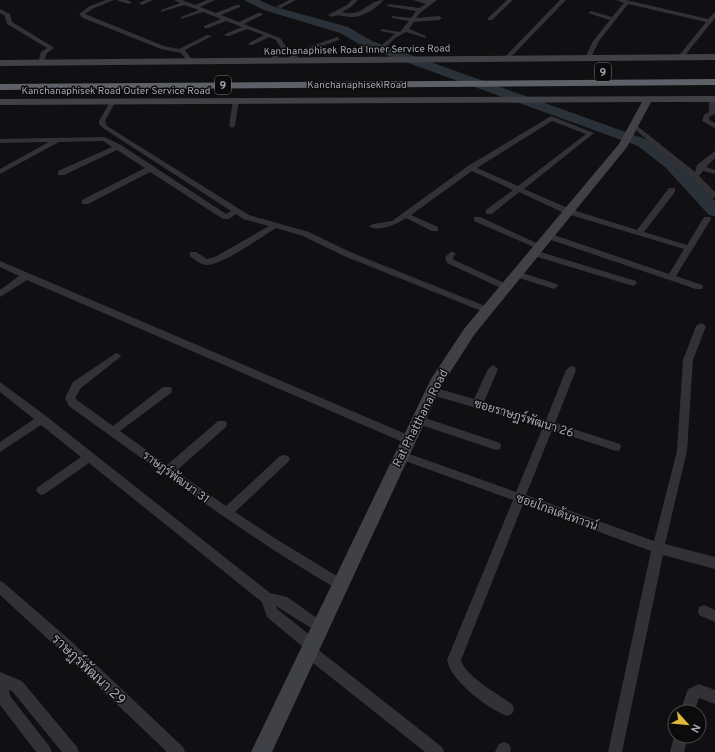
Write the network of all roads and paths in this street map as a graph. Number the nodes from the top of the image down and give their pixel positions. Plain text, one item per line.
1 (112, 0) edge
2 (119, 0) edge
3 (150, 0) edge
4 (177, 0) edge
5 (212, 0) edge
6 (292, 0) edge
7 (381, 0) edge
8 (416, 0) edge
9 (510, 0) edge
10 (563, 0) edge
11 (619, 0) edge
12 (129, 2) dead end
13 (353, 2) edge
14 (432, 2) edge
15 (627, 2) junction
16 (142, 3) dead end
17 (184, 3) junction
18 (238, 6) dead end
19 (389, 6) dead end
20 (195, 7) junction
21 (279, 7) dead end
22 (163, 10) dead end
23 (204, 10) junction
24 (368, 10) junction
25 (420, 10) junction
26 (0, 11) edge
27 (338, 12) junction
28 (591, 13) dead end
29 (260, 14) dead end
30 (715, 14) edge
31 (217, 15) junction
32 (331, 15) dead end
33 (394, 17) dead end
34 (183, 18) dead end
35 (439, 18) dead end
36 (226, 19) junction
37 (490, 19) dead end
38 (614, 19) junction
39 (413, 20) junction
40 (709, 21) junction
41 (239, 24) junction
42 (206, 27) dead end
43 (247, 27) junction
44 (383, 30) dead end
45 (404, 32) junction
46 (227, 35) dead end
47 (269, 35) junction
48 (209, 36) dead end
49 (424, 37) dead end
50 (337, 39) dead end
51 (251, 44) dead end
52 (385, 45) dead end
53 (687, 50) junction
54 (183, 51) junction
55 (588, 58) junction
56 (680, 58) junction
57 (715, 58) edge
58 (506, 59) junction
59 (272, 60) junction
60 (286, 60) junction
61 (190, 61) junction
62 (0, 63) edge
63 (41, 63) junction
64 (715, 72) edge
65 (0, 77) edge
66 (715, 82) edge
67 (0, 87) edge
68 (714, 97) edge
69 (567, 98) junction
70 (648, 99) junction
71 (236, 100) junction
72 (113, 101) junction
73 (0, 102) edge
74 (232, 126) dead end
75 (715, 126) edge
76 (633, 129) junction
77 (0, 141) edge
78 (57, 141) junction
79 (118, 146) junction
80 (715, 154) edge
81 (700, 167) junction
82 (151, 168) junction
83 (471, 168) junction
84 (0, 172) edge
85 (715, 172) edge
86 (61, 173) dead end
87 (694, 175) junction
88 (518, 189) junction
89 (672, 190) dead end
90 (715, 196) edge
91 (85, 202) dead end
92 (236, 211) junction
93 (567, 211) junction
94 (489, 212) dead end
95 (405, 215) junction
96 (477, 219) dead end
97 (707, 219) dead end
98 (276, 226) junction
99 (373, 226) dead end
100 (435, 229) dead end
101 (639, 233) junction
102 (548, 236) junction
103 (688, 248) junction
104 (536, 249) junction
105 (193, 254) dead end
106 (452, 254) dead end
107 (0, 264) edge
108 (516, 274) junction
109 (26, 276) junction
110 (671, 277) junction
111 (632, 283) dead end
112 (554, 286) dead end
113 (506, 287) junction
114 (699, 287) dead end
115 (0, 294) edge
116 (487, 310) junction
117 (701, 326) dead end
118 (116, 356) dead end
119 (493, 369) dead end
120 (571, 370) dead end
121 (0, 386) edge
122 (167, 390) dead end
123 (432, 391) junction
124 (478, 403) junction
125 (42, 419) junction
126 (418, 420) junction
127 (222, 424) dead end
128 (550, 425) junction
129 (113, 431) junction
130 (496, 446) dead end
131 (616, 447) dead end
132 (0, 448) edge
133 (405, 448) junction
134 (89, 457) junction
135 (284, 459) dead end
136 (168, 471) junction
137 (42, 490) dead end
138 (519, 498) junction
139 (226, 513) junction
140 (658, 548) junction
141 (715, 563) edge
142 (340, 585) junction
143 (0, 587) edge
144 (267, 598) junction
145 (319, 627) junction
146 (309, 648) junction
147 (0, 679) edge
148 (18, 686) junction
149 (715, 697) edge
150 (2, 701) edge
151 (690, 704) edge
152 (507, 709) dead end
153 (45, 752) edge
154 (72, 752) edge
155 (178, 752) edge
156 (262, 752) edge
157 (437, 752) edge
158 (615, 752) edge

1 - 54 street
2 - 12 street
3 - 16 street
4 - 17 street
5 - 20 street
6 - 21 street
7 - 24 street
8 - 14 street
9 - 37 street
10 - 58 street
11 - 15 street
13 - 24 street
13 - 27 street
14 - 25 street
15 - 38 street
15 - 40 street
17 - 20 street
17 - 22 street
18 - 31 street
19 - 25 street
20 - 23 street
23 - 31 street
23 - 34 street
24 - 27 street
25 - 39 street
26 - 63 street
27 - 32 street
28 - 38 street
29 - 41 street
30 - 40 street
31 - 36 street
33 - 39 street
35 - 39 street
36 - 41 street
36 - 42 street
38 - 55 street
39 - 45 street
40 - 53 street
41 - 43 street
43 - 46 street
43 - 47 street
44 - 45 street
45 - 49 street
45 - 52 street
47 - 51 street
47 - 59 street
48 - 54 street
50 - 60 street
53 - 56 street
53 - 57 main road
54 - 61 street
55 - 56 main road, Kanchanaphisek Road Inner Service Road
55 - 58 main road, Kanchanaphisek Road Inner Service Road
56 - 57 main road, Kanchanaphisek Road Inner Service Road
58 - 60 main road, Kanchanaphisek Road Inner Service Road
59 - 60 main road, Kanchanaphisek Road Inner Service Road
59 - 61 main road, Kanchanaphisek Road Inner Service Road
61 - 63 main road, Kanchanaphisek Road Inner Service Road
62 - 63 main road, Kanchanaphisek Road Inner Service Road
64 - 65 highway, Kanchanaphisek Road / 9
66 - 67 highway, Kanchanaphisek Road / 9
68 - 69 main road
68 - 70 main road, Kanchanaphisek Road Outer Service Road
68 - 75 street
69 - 70 main road, Kanchanaphisek Road Outer Service Road
69 - 71 main road, Kanchanaphisek Road Outer Service Road
70 - 76 main road, Rat Phatthana Road
71 - 72 main road, Kanchanaphisek Road Outer Service Road
71 - 74 street
72 - 73 main road, Kanchanaphisek Road Outer Service Road
72 - 92 street
76 - 87 street
76 - 93 main road, Rat Phatthana Road
77 - 78 street
78 - 79 street
78 - 84 street
79 - 82 street
79 - 86 street
80 - 81 street
81 - 85 street
81 - 87 street
82 - 91 street
82 - 92 street
83 - 88 street
83 - 88 street
83 - 95 street
87 - 90 street
88 - 93 street
88 - 94 street
89 - 101 street
92 - 98 street
93 - 101 street
93 - 102 main road, Rat Phatthana Road
95 - 99 street
95 - 100 street
96 - 104 street
97 - 103 street
98 - 105 street
98 - 116 street
101 - 103 street
102 - 104 main road, Rat Phatthana Road
102 - 110 street
103 - 110 street
104 - 108 main road, Rat Phatthana Road
104 - 111 street
106 - 113 street
107 - 109 street, ซอยโกลเด้นทาวน์
108 - 112 street
108 - 113 main road, Rat Phatthana Road
109 - 115 street
109 - 133 street, ซอยโกลเด้นทาวน์
110 - 114 street
113 - 116 main road, Rat Phatthana Road
116 - 123 main road, Rat Phatthana Road
117 - 140 street
118 - 129 street, ราษฎร์พัฒนา 31
119 - 124 street
120 - 128 street
121 - 125 street
122 - 129 street
123 - 124 street, ซอยราษฎร์พัฒนา 26
123 - 126 main road, Rat Phatthana Road
124 - 128 street, ซอยราษฎร์พัฒนา 26
125 - 132 street
125 - 134 street
126 - 130 street
126 - 133 main road, Rat Phatthana Road
127 - 136 street
128 - 131 street, ซอยราษฎร์พัฒนา 26
128 - 138 street
129 - 136 street, ราษฎร์พัฒนา 31
133 - 138 street, ซอยโกลเด้นทาวน์
133 - 142 main road, Rat Phatthana Road
134 - 137 street
134 - 144 street
135 - 139 street
136 - 139 street, ราษฎร์พัฒนา 31
138 - 140 street, ซอยโกลเด้นทาวน์
138 - 152 street
139 - 142 street, ราษฎร์พัฒนา 31
140 - 141 street, ซอยโกลเด้นทาวน์
140 - 158 street
142 - 145 main road, Rat Phatthana Road
143 - 155 street, ราษฎร์พัฒนา 29
144 - 145 street
144 - 146 street
145 - 146 main road, Rat Phatthana Road
146 - 156 main road, Rat Phatthana Road
146 - 157 street
147 - 148 street
147 - 150 street
148 - 150 street
148 - 154 street
149 - 151 street
150 - 153 street

